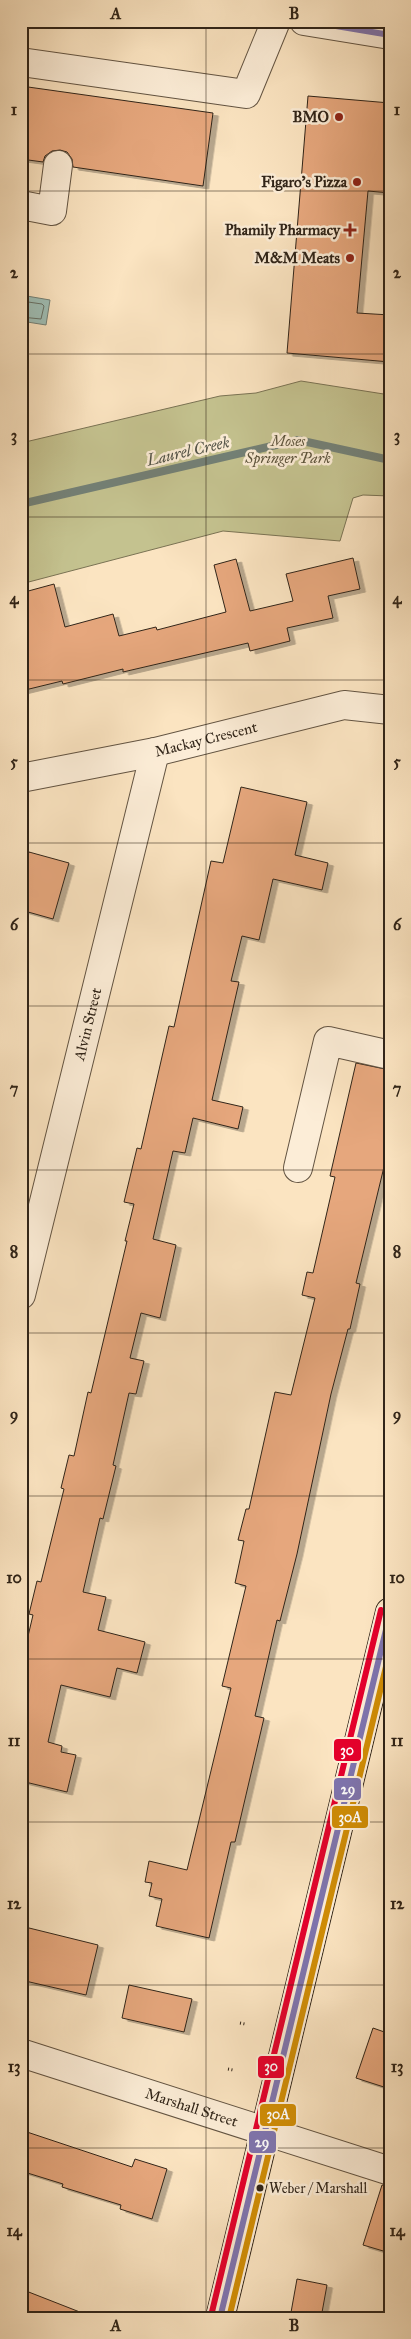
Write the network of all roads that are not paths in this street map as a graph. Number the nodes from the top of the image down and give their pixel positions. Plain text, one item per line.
1 (276, 21) edge
2 (304, 21) edge
3 (390, 35) edge
4 (21, 62) edge
5 (58, 165) dead end
6 (21, 205) edge
7 (390, 710) edge
8 (155, 752) junction
9 (21, 778) edge
10 (390, 1055) edge
11 (298, 1168) dead end
12 (21, 1295) edge
13 (390, 1612) edge
14 (21, 2053) edge
15 (266, 2131) junction
16 (390, 2171) edge
17 (220, 2318) edge

1 - 4 street
2 - 3 street
5 - 6 street
7 - 8 street, Mackay Crescent
8 - 9 street, Mackay Crescent
8 - 12 street, Alvin Street
10 - 11 street
13 - 15 main road
14 - 15 street, Marshall Street
15 - 16 street, Marshall Street
15 - 17 main road

